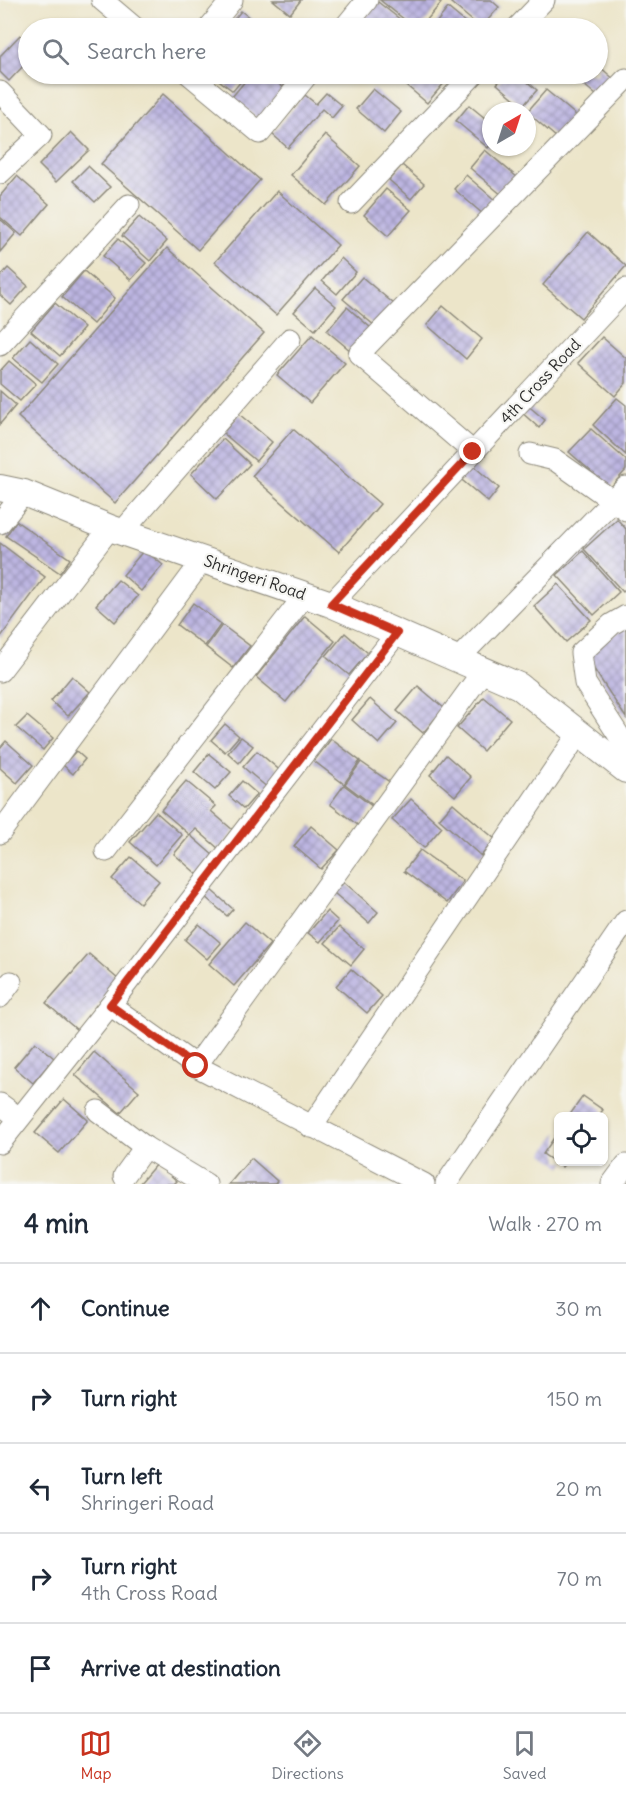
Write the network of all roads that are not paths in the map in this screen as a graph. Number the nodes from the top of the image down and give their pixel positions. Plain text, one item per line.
1 (102, 0) edge
2 (232, 0) edge
3 (367, 0) edge
4 (544, 0) edge
5 (123, 18) edge
6 (217, 18) edge
7 (352, 18) edge
8 (527, 18) edge
9 (626, 79) edge
10 (201, 84) edge
11 (300, 84) edge
12 (464, 84) edge
13 (0, 92) edge
14 (0, 173) edge
15 (351, 203) dead end
16 (129, 205) dead end
17 (626, 289) edge
18 (290, 339) dead end
19 (0, 345) edge
20 (473, 452) junction
21 (530, 454) dead end
22 (12, 490) edge
23 (622, 499) edge
24 (0, 523) edge
25 (116, 530) junction
26 (203, 560) junction
27 (305, 595) junction
28 (331, 604) junction
29 (626, 616) edge
30 (397, 633) junction
31 (458, 659) junction
32 (0, 671) edge
33 (483, 671) junction
34 (579, 733) junction
35 (623, 767) edge
36 (0, 832) edge
37 (106, 851) dead end
38 (626, 921) edge
39 (110, 1005) junction
40 (196, 1066) junction
41 (0, 1104) edge
42 (98, 1111) dead end
43 (19, 1118) junction
44 (311, 1127) junction
45 (0, 1143) edge
46 (145, 1147) junction
47 (626, 1165) edge
48 (124, 1176) dead end
49 (206, 1184) edge
50 (424, 1184) edge
51 (446, 1184) edge
52 (612, 1184) edge

1 - 5 street
2 - 6 street
3 - 7 street
4 - 8 street
9 - 20 street
10 - 11 street
12 - 15 street
13 - 14 street
16 - 19 street
17 - 20 street, 4th Cross Road
18 - 25 street
20 - 28 street, 4th Cross Road
21 - 23 street
22 - 24 street
22 - 25 street, Shringeri Road
23 - 31 street
25 - 26 street, Shringeri Road
25 - 32 street
26 - 27 street, Shringeri Road
26 - 36 street
27 - 28 street, Shringeri Road
27 - 37 street
28 - 30 street, Shringeri Road
29 - 35 street
30 - 31 street, Shringeri Road
30 - 39 street
31 - 33 street, Shringeri Road
33 - 34 street, Shringeri Road
33 - 40 street
34 - 35 street, Shringeri Road
34 - 44 street
38 - 51 street
39 - 40 street
39 - 43 street
40 - 44 street
41 - 43 street
42 - 46 street
43 - 45 street
44 - 50 street
46 - 48 street
46 - 49 street
47 - 52 street

